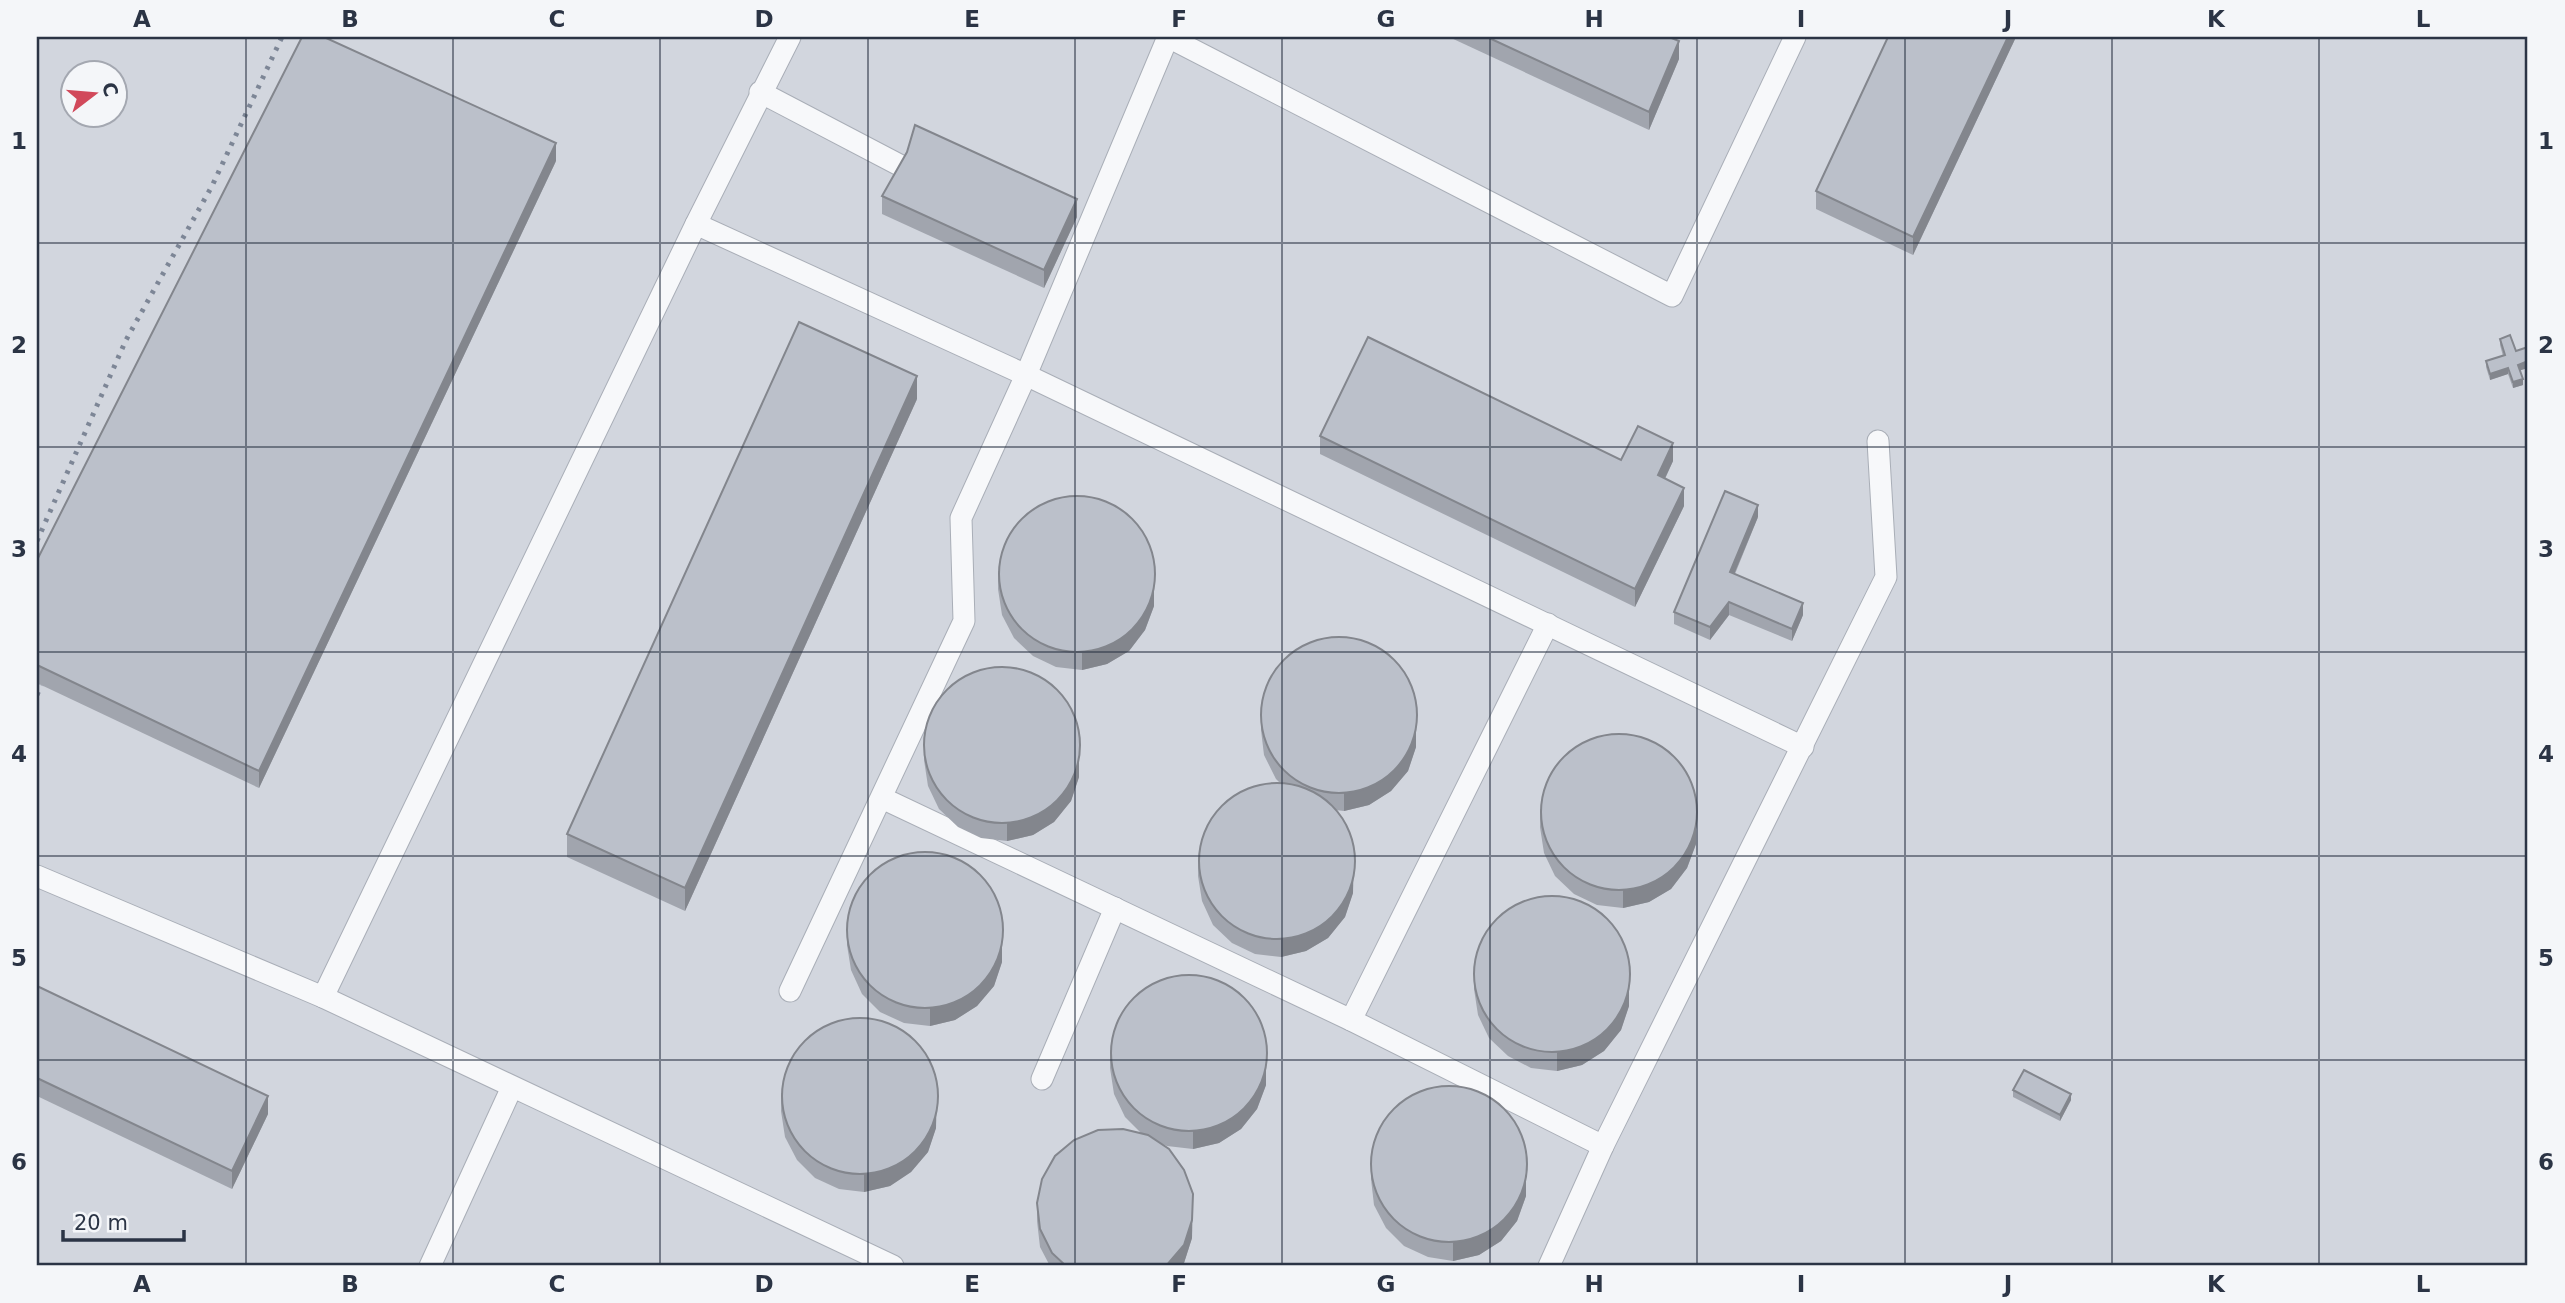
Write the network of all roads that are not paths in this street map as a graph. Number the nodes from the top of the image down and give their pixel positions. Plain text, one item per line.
1 (790, 37) edge
2 (1168, 37) edge
3 (1795, 37) edge
4 (761, 92) junction
5 (907, 169) edge
6 (696, 224) junction
7 (1026, 375) junction
8 (1878, 441) dead end
9 (1548, 624) junction
10 (1803, 747) junction
11 (882, 797) junction
12 (37, 876) edge
13 (1115, 908) junction
14 (790, 991) dead end
15 (324, 998) junction
16 (1351, 1020) junction
17 (1042, 1079) dead end
18 (512, 1087) junction
19 (1603, 1146) junction
20 (430, 1266) edge
21 (893, 1266) edge
22 (1549, 1266) edge

1 - 4 lane
2 - 3 lane
2 - 7 lane
4 - 5 lane
4 - 6 lane
6 - 7 lane
6 - 15 lane
7 - 9 lane
7 - 11 lane
8 - 10 lane
9 - 10 lane
9 - 16 lane
10 - 19 lane
11 - 13 lane
11 - 14 lane
12 - 15 lane
13 - 16 lane
13 - 17 lane
15 - 18 lane
16 - 19 lane
18 - 20 lane
18 - 21 lane
19 - 22 lane

